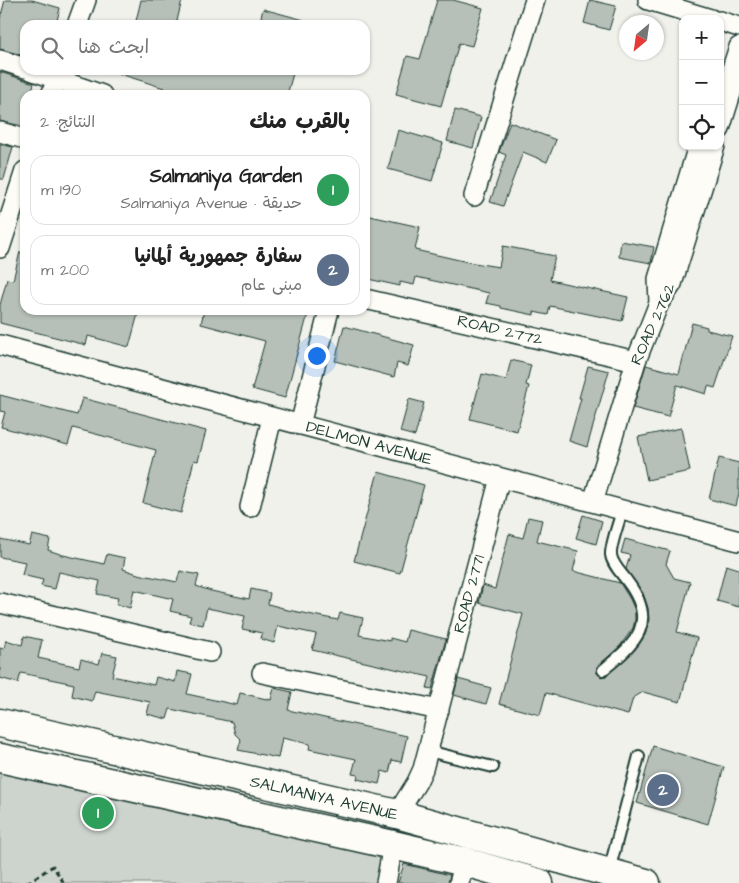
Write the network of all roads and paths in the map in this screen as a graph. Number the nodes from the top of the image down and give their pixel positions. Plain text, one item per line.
1 (535, 0) edge
2 (648, 0) edge
3 (83, 1) edge
4 (698, 15) edge
5 (78, 20) edge
6 (724, 23) edge
7 (739, 27) edge
8 (739, 46) edge
9 (0, 60) edge
10 (733, 65) junction
11 (20, 66) edge
12 (42, 75) edge
13 (724, 77) edge
14 (56, 81) edge
15 (86, 90) edge
16 (724, 116) edge
17 (0, 132) edge
18 (20, 138) edge
19 (697, 150) edge
20 (714, 150) edge
21 (20, 186) edge
22 (474, 196) dead end
23 (12, 210) edge
24 (0, 248) edge
25 (370, 299) edge
26 (659, 302) junction
27 (329, 315) edge
28 (0, 345) edge
29 (636, 361) junction
30 (272, 418) junction
31 (300, 424) junction
32 (500, 478) junction
33 (593, 502) junction
34 (250, 507) dead end
35 (622, 510) junction
36 (739, 541) edge
37 (0, 602) edge
38 (210, 652) dead end
39 (603, 670) dead end
40 (262, 673) dead end
41 (438, 710) junction
42 (0, 723) edge
43 (428, 751) junction
44 (639, 756) dead end
45 (0, 758) edge
46 (493, 767) dead end
47 (397, 814) junction
48 (393, 846) junction
49 (462, 873) edge
50 (609, 873) junction
51 (27, 883) edge
52 (64, 883) edge
53 (386, 883) edge
54 (539, 883) edge
55 (646, 883) edge

1 - 22 street
2 - 4 street
3 - 5 street
6 - 7 street
8 - 10 street
9 - 11 street
10 - 13 street
10 - 16 street
12 - 14 street
14 - 15 street
17 - 18 street
19 - 26 street
20 - 26 street, ROAD 2762
21 - 23 street
23 - 24 street
25 - 29 street, ROAD 2772
26 - 29 street, ROAD 2762
27 - 31 street
28 - 30 street, DELMON AVENUE
29 - 33 street, ROAD 2762
30 - 31 street, DELMON AVENUE
30 - 34 street
31 - 32 street, DELMON AVENUE
32 - 33 street, DELMON AVENUE
32 - 41 street, ROAD 2771
33 - 35 street, DELMON AVENUE
35 - 36 street, DELMON AVENUE
35 - 39 lane
37 - 38 street
40 - 41 street
41 - 43 street, ROAD 2771
42 - 47 main road, SALMANIYA AVENUE
43 - 46 lane
43 - 47 street, ROAD 2771
44 - 50 lane
45 - 48 main road, SALMANIYA AVENUE
47 - 50 main road, SALMANIYA AVENUE
48 - 49 main road, SALMANIYA AVENUE
48 - 53 street
49 - 54 main road, SALMANIYA AVENUE
50 - 55 main road, SALMANIYA AVENUE
51 - 52 path

